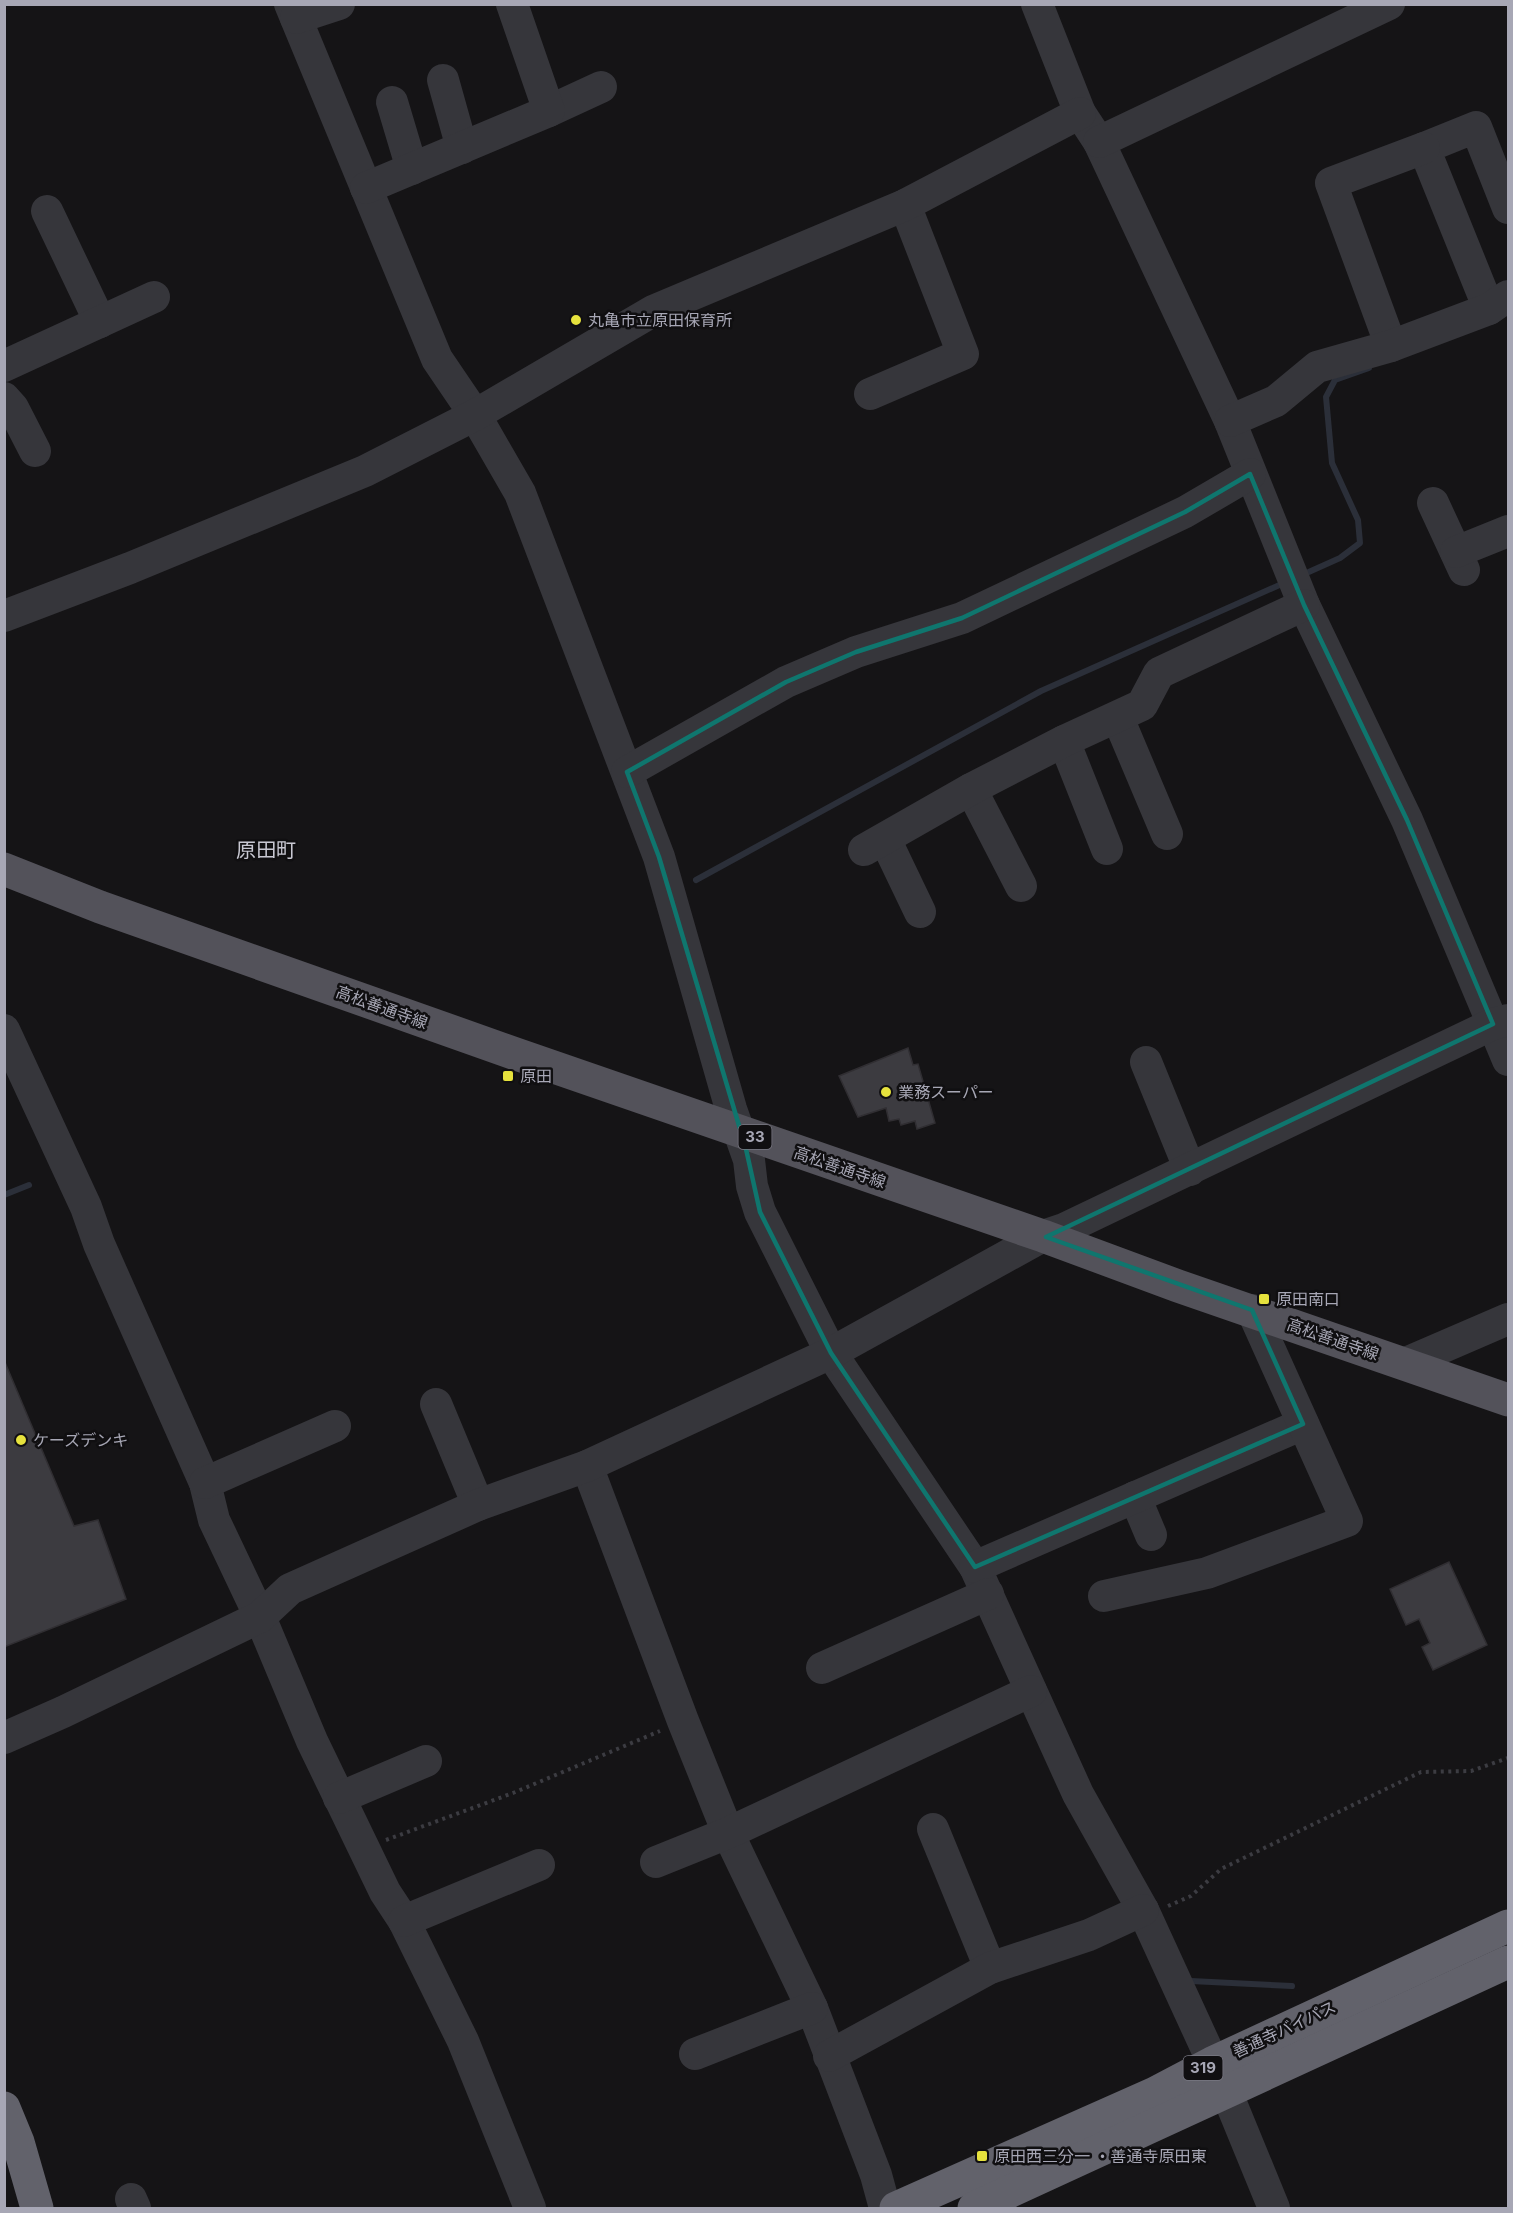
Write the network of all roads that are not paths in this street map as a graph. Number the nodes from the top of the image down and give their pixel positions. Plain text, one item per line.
1 (339, 4) edge
2 (512, 4) edge
3 (1037, 4) edge
4 (1389, 4) edge
5 (293, 11) edge
6 (443, 80) dead end
7 (601, 87) dead end
8 (392, 102) dead end
9 (549, 111) junction
10 (1080, 113) junction
11 (1099, 142) junction
12 (462, 148) junction
13 (1424, 148) junction
14 (412, 169) junction
15 (366, 188) junction
16 (905, 205) junction
17 (1509, 208) edge
18 (47, 211) dead end
19 (154, 297) dead end
20 (1499, 302) edge
21 (100, 322) junction
22 (1391, 346) junction
23 (4, 366) edge
24 (870, 394) dead end
25 (4, 398) edge
26 (475, 415) junction
27 (1230, 421) junction
28 (35, 451) dead end
29 (1250, 474) junction
30 (1433, 503) dead end
31 (1509, 531) edge
32 (1304, 605) junction
33 (4, 616) edge
34 (1118, 718) junction
35 (1064, 741) junction
36 (627, 772) junction
37 (971, 789) junction
38 (1167, 834) dead end
39 (1107, 849) dead end
40 (4, 869) edge
41 (1021, 886) dead end
42 (920, 912) dead end
43 (1501, 1022) edge
44 (4, 1030) edge
45 (1509, 1059) edge
46 (1146, 1062) dead end
47 (740, 1131) junction
48 (1190, 1170) junction
49 (1043, 1236) junction
50 (1252, 1310) junction
51 (1509, 1319) edge
52 (831, 1353) junction
53 (1406, 1363) junction
54 (1509, 1400) edge
55 (436, 1404) dead end
56 (1303, 1424) junction
57 (335, 1426) dead end
58 (587, 1466) junction
59 (205, 1483) junction
60 (1135, 1497) junction
61 (478, 1505) junction
62 (1151, 1535) dead end
63 (981, 1581) junction
64 (1104, 1596) dead end
65 (260, 1617) junction
66 (822, 1668) dead end
67 (1031, 1691) junction
68 (4, 1738) edge
69 (426, 1761) dead end
70 (339, 1798) junction
71 (933, 1828) dead end
72 (728, 1833) junction
73 (656, 1862) dead end
74 (539, 1865) dead end
75 (1144, 1913) junction
76 (404, 1921) junction
77 (1509, 1926) edge
78 (1509, 1962) edge
79 (990, 1968) junction
80 (812, 2008) junction
81 (695, 2054) dead end
82 (829, 2056) junction
83 (1212, 2063) junction
84 (1226, 2091) junction
85 (4, 2108) edge
86 (4, 2167) edge
87 (16, 2208) edge
88 (37, 2208) edge
89 (530, 2208) edge
90 (885, 2208) edge
91 (897, 2208) edge
92 (974, 2208) edge
93 (1274, 2208) edge

1 - 5 street
2 - 9 street
3 - 10 street
4 - 11 street
5 - 15 street
6 - 12 street
7 - 9 street
8 - 14 street
9 - 12 street
10 - 11 street
10 - 16 street
11 - 27 street
12 - 14 street
13 - 17 street
13 - 20 street
13 - 22 street
14 - 15 street
15 - 26 street
16 - 24 street
16 - 26 street
18 - 21 street
19 - 21 street
20 - 22 street
21 - 23 street
22 - 27 street
25 - 28 street
26 - 33 street
26 - 36 street
27 - 29 street
29 - 32 street
29 - 36 street
30 - 31 street
32 - 34 street
32 - 43 street
34 - 35 street
34 - 38 street
35 - 37 street
35 - 39 street
36 - 47 street
37 - 41 street
37 - 42 street
40 - 47 main road, 高松善通寺線 / 33
43 - 45 street
43 - 48 street
44 - 59 street
46 - 48 street
47 - 49 main road, 高松善通寺線 / 33
47 - 52 street
48 - 49 street
49 - 50 main road, 高松善通寺線 / 33
49 - 52 street
50 - 53 main road, 高松善通寺線 / 33
50 - 56 street
51 - 53 street
52 - 58 street
52 - 63 street
53 - 54 main road, 高松善通寺線 / 33
55 - 61 street
56 - 60 street
56 - 64 street
57 - 59 street
58 - 61 street
58 - 72 street
59 - 65 street
60 - 62 street
60 - 63 street
61 - 65 street
63 - 66 street
63 - 67 street
65 - 68 street
65 - 70 street
67 - 72 street
67 - 75 street
69 - 70 street
70 - 76 street
71 - 79 street
72 - 73 street
72 - 80 street
74 - 76 street
75 - 79 street
75 - 83 street
76 - 89 street
77 - 83 highway, 善通寺バイパス / 319
78 - 84 highway, 善通寺バイパス / 319
79 - 82 street
80 - 81 street
80 - 82 street
82 - 90 street
83 - 84 street
83 - 91 highway, 善通寺バイパス / 319
84 - 92 highway, 善通寺バイパス / 319
84 - 93 street
85 - 88 highway
86 - 87 highway

